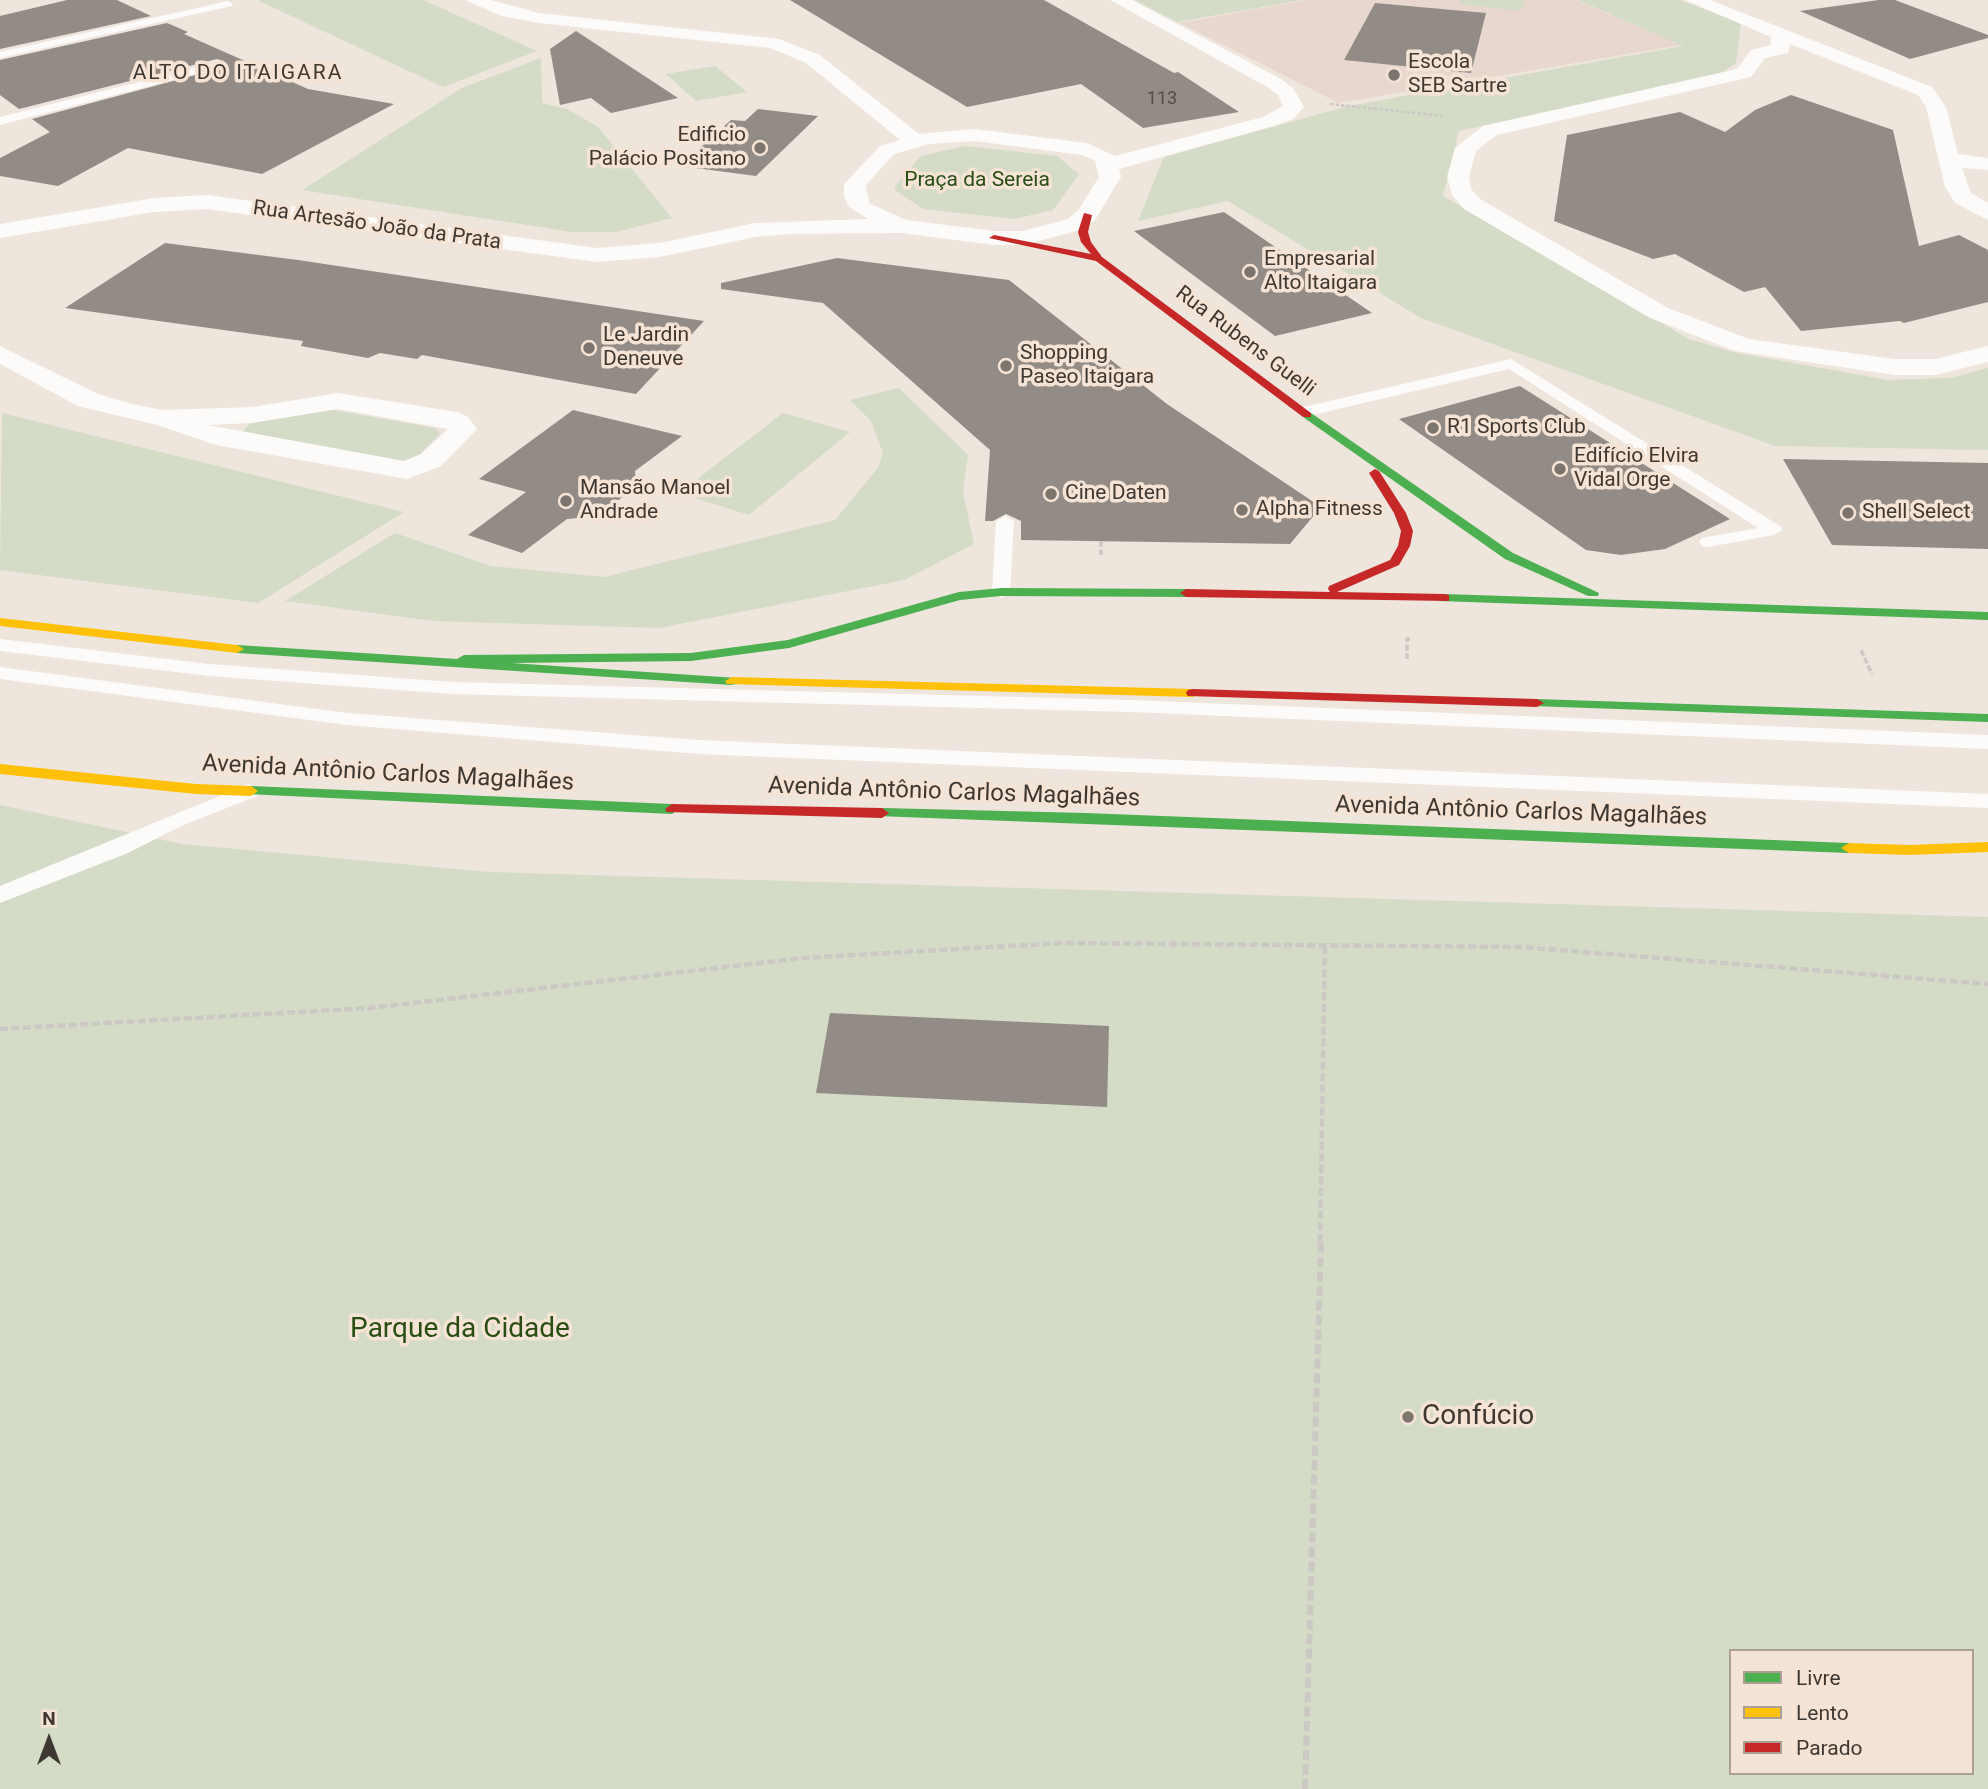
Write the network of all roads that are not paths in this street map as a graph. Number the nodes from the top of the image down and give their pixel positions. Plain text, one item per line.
1 (474, 0) edge
2 (1119, 0) edge
3 (1694, 0) edge
4 (228, 4) dead end
5 (1781, 41) junction
6 (0, 55) edge
7 (218, 65) dead end
8 (0, 121) edge
9 (913, 140) junction
10 (1951, 160) junction
11 (1988, 164) edge
12 (1109, 165) junction
13 (856, 184) junction
14 (1988, 213) edge
15 (1087, 215) junction
16 (901, 226) junction
17 (755, 230) junction
18 (0, 231) edge
19 (994, 238) junction
20 (1099, 259) junction
21 (0, 354) edge
22 (1988, 354) edge
23 (1304, 412) junction
24 (163, 418) junction
25 (1366, 459) junction
26 (1005, 521) dead end
27 (1708, 542) dead end
28 (1001, 592) junction
29 (1322, 594) junction
30 (1621, 604) junction
31 (1988, 615) edge
32 (0, 622) edge
33 (0, 645) edge
34 (374, 661) junction
35 (0, 673) edge
36 (1988, 718) edge
37 (1988, 742) edge
38 (0, 769) edge
39 (250, 791) junction
40 (1988, 801) edge
41 (1988, 848) edge
42 (1909, 850) junction
43 (1988, 856) edge
44 (0, 895) edge

1 - 9 street
2 - 12 street
3 - 5 street
4 - 6 lane
5 - 10 street
5 - 22 street
7 - 8 lane
9 - 12 street
9 - 13 street, Rua Artesão João da Prata
10 - 11 street
10 - 14 street
12 - 15 street
13 - 16 street
13 - 17 street, Rua Artesão João da Prata
15 - 19 street
15 - 20 main road, Rua Rubens Guelli
16 - 17 street, Rua Artesão João da Prata
16 - 19 street
17 - 18 street, Rua Artesão João da Prata
19 - 20 main road, Rua Rubens Guelli
20 - 23 main road, Rua Rubens Guelli
21 - 24 street
23 - 25 main road, Rua Rubens Guelli
23 - 27 lane
24 - 24 street
25 - 29 main road, Rua Rubens Guelli
25 - 30 main road, Rua Rubens Guelli
26 - 28 lane
28 - 29 main road
28 - 34 main road
29 - 30 main road
30 - 31 main road
32 - 34 main road
33 - 37 lane
34 - 36 main road
35 - 40 lane
38 - 39 main road, Avenida Antônio Carlos Magalhães
39 - 42 main road, Avenida Antônio Carlos Magalhães
39 - 44 lane
41 - 42 main road, Avenida Antônio Carlos Magalhães
42 - 43 main road, Avenida Antônio Carlos Magalhães

